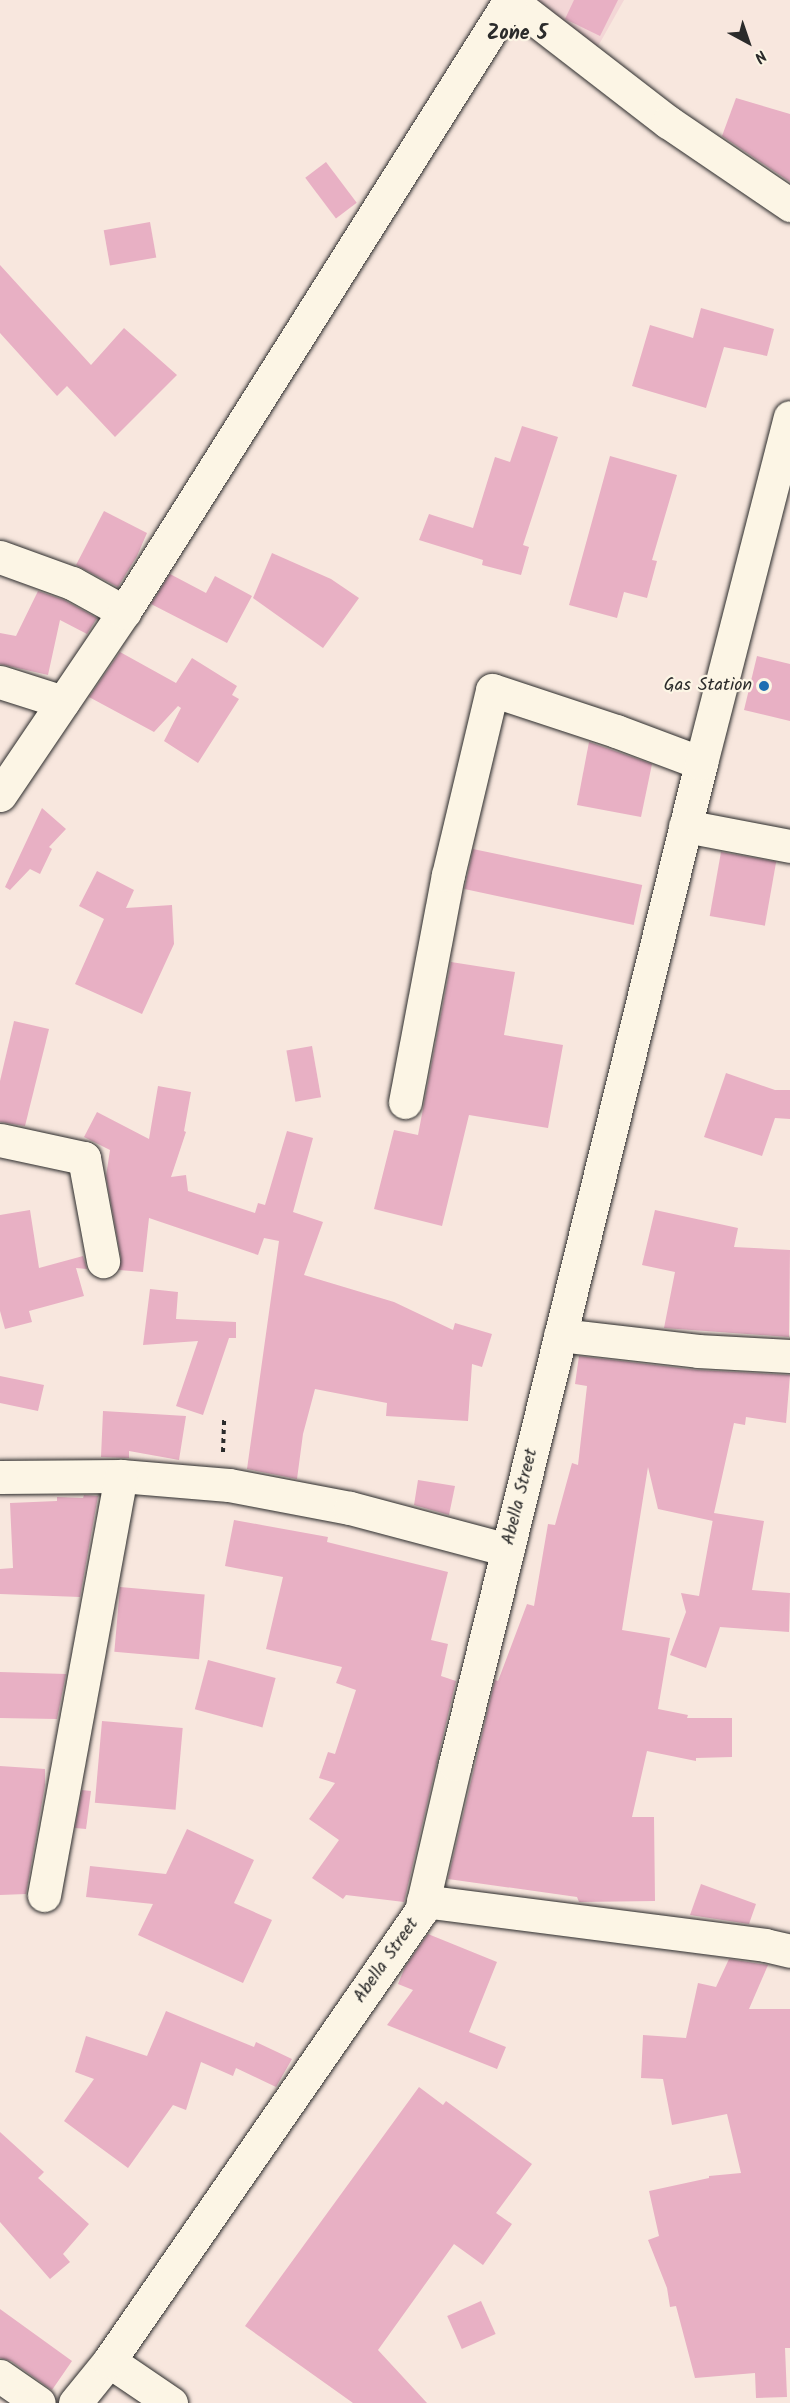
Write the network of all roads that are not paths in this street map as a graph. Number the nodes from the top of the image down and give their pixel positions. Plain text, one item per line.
1 (510, 0) edge
2 (790, 205) edge
3 (790, 417) edge
4 (0, 557) edge
5 (124, 612) junction
6 (0, 682) edge
7 (63, 702) junction
8 (700, 763) junction
9 (0, 795) edge
10 (685, 826) junction
11 (790, 846) edge
12 (405, 1102) dead end
13 (0, 1140) edge
14 (103, 1261) dead end
15 (560, 1335) junction
16 (790, 1356) edge
17 (121, 1476) junction
18 (0, 1477) edge
19 (508, 1550) junction
20 (44, 1895) dead end
21 (423, 1900) junction
22 (790, 1951) edge
23 (109, 2361) junction
24 (0, 2376) edge
25 (39, 2403) edge
26 (75, 2403) edge
27 (171, 2403) edge

1 - 2 street
1 - 5 street
3 - 8 street, Abella Street
4 - 5 street
5 - 7 street
6 - 7 street
7 - 9 street
8 - 10 street, Abella Street
8 - 12 street
10 - 11 street
10 - 15 street, Abella Street
13 - 14 street
15 - 16 street
15 - 19 street, Abella Street
17 - 18 street
17 - 19 street
17 - 20 street
19 - 21 street, Abella Street
21 - 22 street
21 - 23 street, Abella Street
23 - 26 street, Abella Street
23 - 27 street
24 - 25 street

